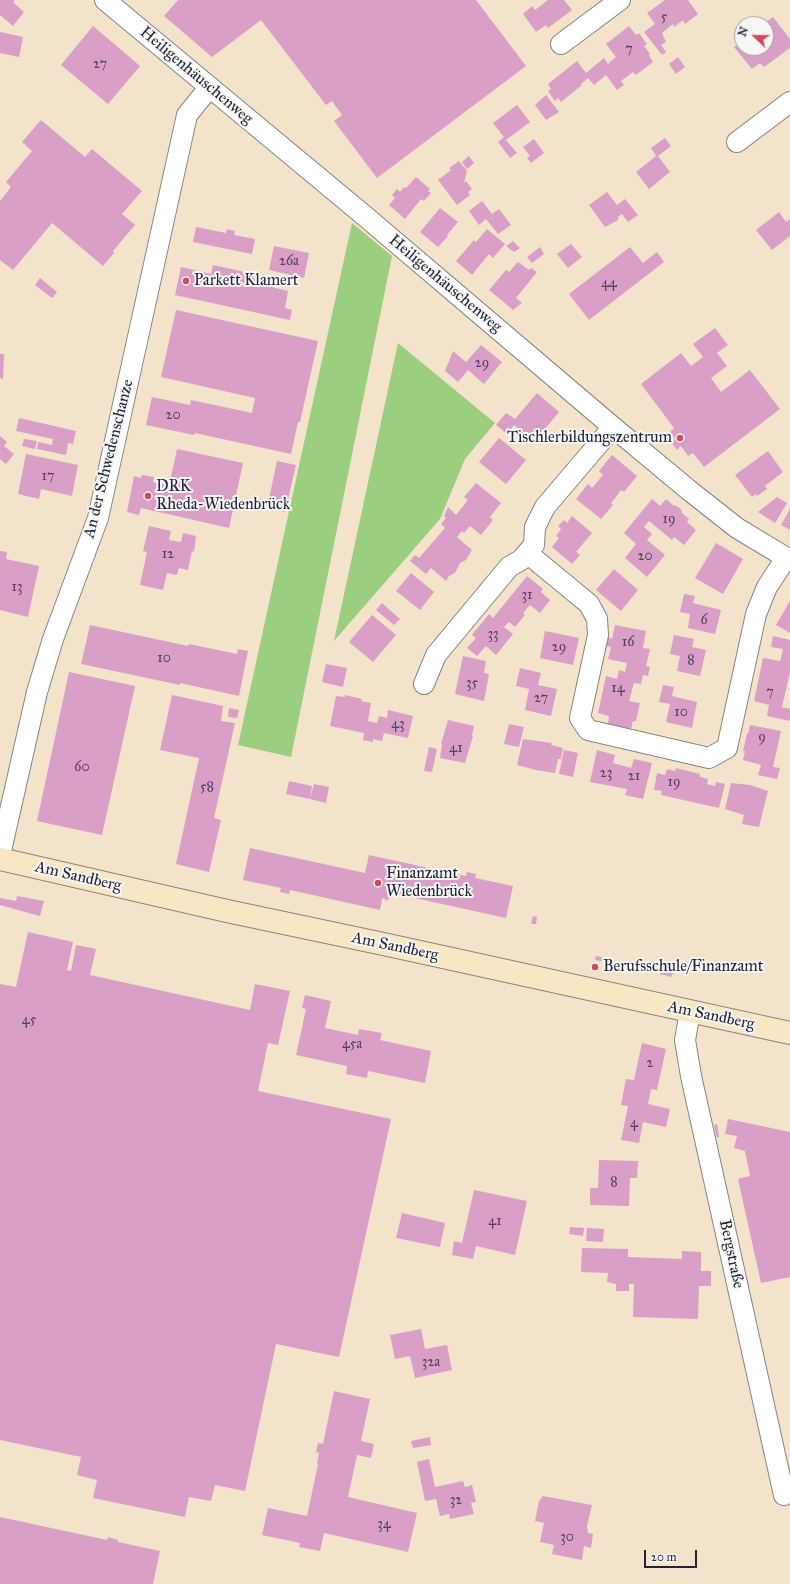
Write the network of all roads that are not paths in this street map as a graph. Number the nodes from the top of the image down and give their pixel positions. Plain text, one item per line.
1 (105, 0) edge
2 (620, 0) edge
3 (561, 44) dead end
4 (209, 88) junction
5 (790, 102) edge
6 (737, 142) dead end
7 (613, 427) junction
8 (527, 552) junction
9 (788, 559) edge
10 (424, 684) dead end
11 (0, 855) edge
12 (0, 859) edge
13 (690, 1012) junction
14 (790, 1033) edge
15 (784, 1495) dead end

1 - 4 street, Heiligenhäuschenweg
2 - 3 street
4 - 7 street, Heiligenhäuschenweg
4 - 11 street, An der Schwedenschanze
5 - 6 street
7 - 8 street
7 - 9 street, Heiligenhäuschenweg
8 - 9 street
8 - 10 street
12 - 13 main road, Am Sandberg
13 - 14 main road, Am Sandberg
13 - 15 street, Bergstraße

